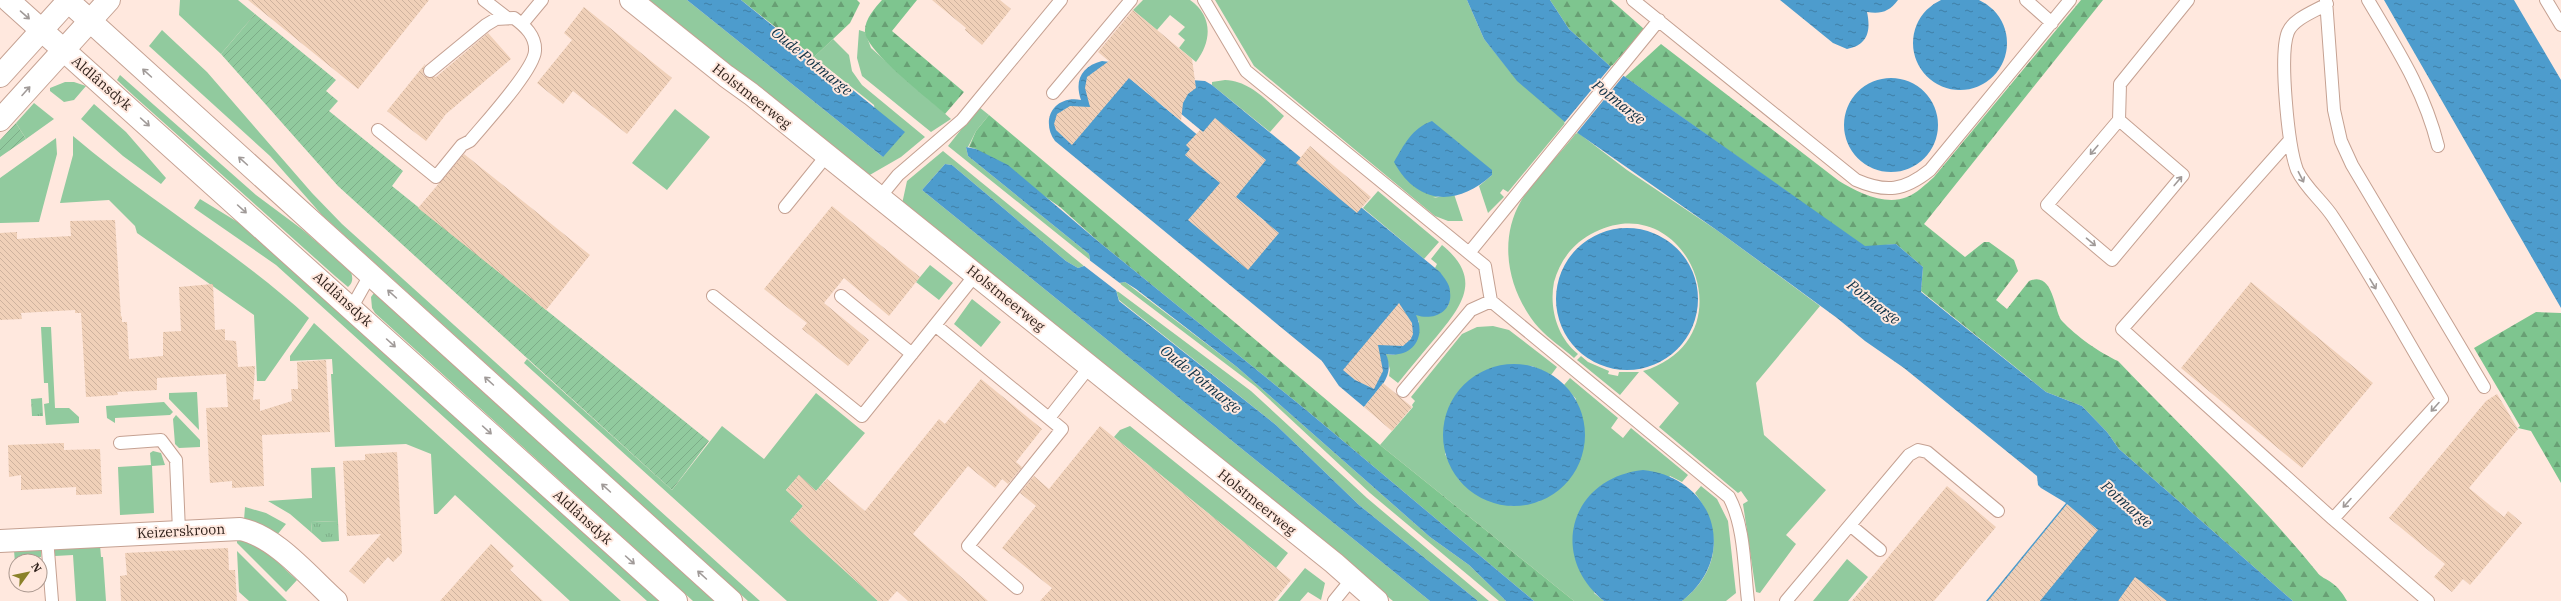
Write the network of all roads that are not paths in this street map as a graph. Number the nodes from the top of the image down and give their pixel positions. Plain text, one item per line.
1 (8, 0) edge
2 (68, 0) edge
3 (109, 0) edge
4 (484, 0) edge
5 (542, 0) edge
6 (631, 0) edge
7 (1062, 0) edge
8 (1131, 0) edge
9 (1204, 0) edge
10 (1633, 0) edge
11 (2026, 0) edge
12 (2070, 0) edge
13 (2188, 0) edge
14 (2368, 0) edge
15 (2546, 0) edge
16 (2326, 2) edge
17 (506, 17) junction
18 (1658, 20) junction
19 (90, 21) junction
20 (2052, 23) junction
21 (522, 24) junction
22 (2561, 25) edge
23 (42, 30) junction
24 (64, 50) junction
25 (430, 71) dead end
26 (0, 76) edge
27 (1053, 93) dead end
28 (0, 120) edge
29 (2119, 120) junction
30 (378, 130) dead end
31 (2290, 140) junction
32 (2438, 146) dead end
33 (827, 155) junction
34 (880, 197) junction
35 (785, 207) dead end
36 (1469, 253) junction
37 (976, 274) junction
38 (370, 275) junction
39 (713, 296) dead end
40 (841, 296) dead end
41 (1491, 301) junction
42 (352, 308) junction
43 (935, 325) junction
44 (912, 354) junction
45 (1090, 366) junction
46 (2484, 387) dead end
47 (1404, 391) dead end
48 (1049, 418) junction
49 (120, 443) dead end
50 (1998, 511) dead end
51 (2333, 519) junction
52 (1850, 525) junction
53 (179, 531) junction
54 (47, 538) junction
55 (0, 541) edge
56 (1880, 550) dead end
57 (1351, 580) junction
58 (1017, 588) dead end
59 (52, 601) edge
60 (336, 601) edge
61 (676, 601) edge
62 (731, 601) edge
63 (1334, 601) edge
64 (1376, 601) edge
65 (1748, 601) edge
66 (1786, 601) edge
67 (2428, 601) edge

1 -> 23 main road, Aldlânsdyk
2 - 19 main road
2 - 23 main road
3 - 19 main road
4 - 17 lane
5 - 21 lane
6 - 33 main road, Holstmeerweg
7 - 34 lane
8 - 27 lane
9 - 36 lane
10 - 18 lane
11 - 20 lane
12 - 20 lane
13 - 29 lane
14 - 32 lane
15 - 22 lane
16 - 31 lane
16 - 46 lane
17 - 21 lane
17 - 25 lane
18 - 20 lane
18 - 36 lane
19 - 24 main road
38 -> 19 main road
21 - 30 lane
23 - 24 main road, Aldlânsdyk
23 - 26 main road
28 -> 24 main road
24 -> 42 main road, Aldlânsdyk
29 -> 29 lane
31 -> 51 lane
31 - 51 lane
33 - 34 main road, Holstmeerweg
33 - 35 lane
34 - 37 main road, Holstmeerweg
36 - 41 lane
37 - 43 lane
37 - 45 main road, Holstmeerweg
38 - 42 lane
62 -> 38 main road
39 - 44 lane
40 - 44 lane
41 - 47 lane
41 - 65 lane
42 -> 61 main road, Aldlânsdyk
43 - 44 lane
43 - 48 lane
45 - 48 lane
45 - 57 main road, Holstmeerweg
48 - 58 lane
49 - 53 lane
50 - 52 lane
51 - 67 lane
52 - 56 lane
52 - 66 lane
53 - 54 main road, Keizerskroon
53 - 60 main road, Keizerskroon
54 - 55 main road, Keizerskroon
54 - 59 lane
57 - 63 lane
57 - 64 main road, Holstmeerweg

